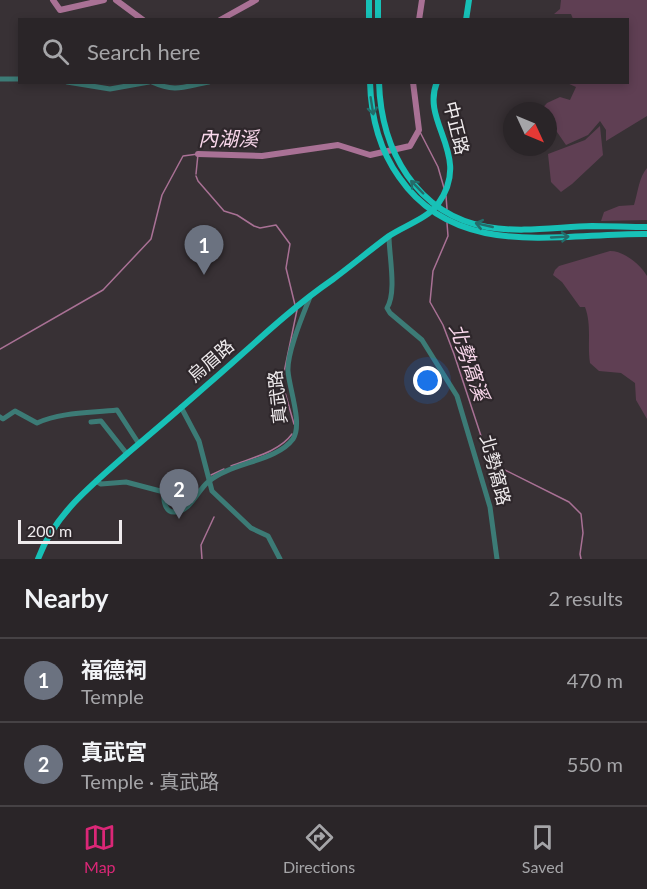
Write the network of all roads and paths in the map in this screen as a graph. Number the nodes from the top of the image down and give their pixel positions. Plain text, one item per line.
1 (369, 0) edge
2 (378, 0) edge
3 (469, 0) edge
4 (369, 18) edge
5 (378, 18) edge
6 (466, 18) edge
7 (0, 79) edge
8 (18, 79) edge
9 (79, 84) edge
10 (139, 84) edge
11 (155, 84) edge
12 (200, 84) edge
13 (370, 84) edge
14 (379, 84) edge
15 (436, 84) edge
16 (437, 206) junction
17 (430, 212) junction
18 (647, 226) edge
19 (647, 234) edge
20 (390, 236) junction
21 (311, 295) junction
22 (181, 407) junction
23 (0, 417) edge
24 (91, 422) dead end
25 (139, 444) junction
26 (128, 454) junction
27 (208, 481) junction
28 (96, 482) junction
29 (38, 559) edge
30 (280, 559) edge
31 (497, 559) edge

1 - 4 main road
2 - 5 main road
3 - 6 main road
7 - 8 street
9 - 10 street
11 - 12 street
13 -> 17 main road
16 -> 14 main road
15 - 16 main road, 中正路
16 - 17 main road, 中正路
18 -> 16 main road
17 -> 19 main road
17 - 20 main road, 烏眉路
20 - 21 main road, 烏眉路
20 - 31 street, 北勢窩路
21 - 22 main road, 烏眉路
21 - 27 street, 真武路
22 - 25 main road, 烏眉路
22 - 27 street
23 - 25 street
24 - 26 street
25 - 26 main road, 烏眉路
26 - 28 main road, 烏眉路
27 - 28 street, 真武路
27 - 30 street
28 - 29 main road, 烏眉路

